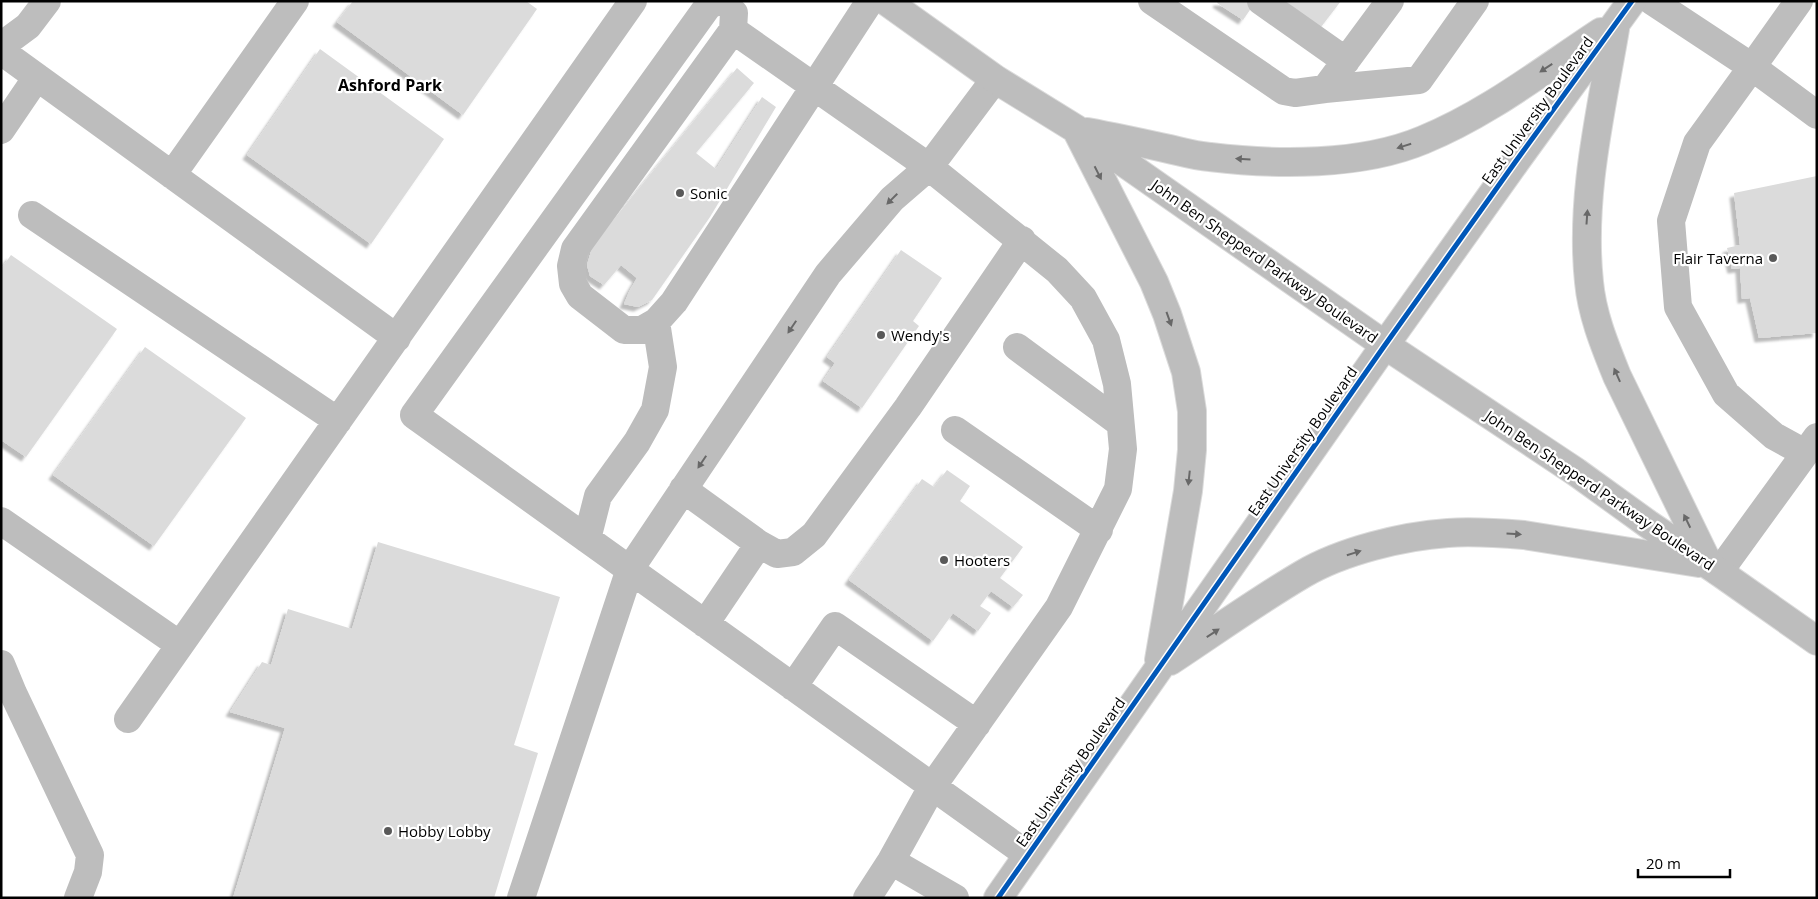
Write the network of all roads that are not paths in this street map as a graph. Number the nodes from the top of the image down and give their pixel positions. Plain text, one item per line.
1 (47, 1) edge
2 (295, 1) edge
3 (633, 1) edge
4 (718, 1) edge
5 (735, 1) edge
6 (870, 1) edge
7 (886, 1) edge
8 (1261, 1) edge
9 (1390, 1) edge
10 (1475, 1) edge
11 (1652, 1) edge
12 (1799, 1) edge
13 (1154, 2) edge
14 (1624, 12) edge
15 (733, 30) junction
16 (1, 46) edge
17 (1, 51) edge
18 (1346, 61) junction
19 (1752, 68) junction
20 (37, 77) junction
21 (996, 79) junction
22 (815, 86) junction
23 (1325, 89) junction
24 (1817, 115) edge
25 (1076, 129) junction
26 (1, 130) edge
27 (929, 168) junction
28 (172, 175) junction
29 (32, 215) dead end
30 (1022, 240) junction
31 (656, 322) junction
32 (397, 338) junction
33 (1385, 345) junction
34 (1017, 347) dead end
35 (338, 421) junction
36 (1120, 423) junction
37 (956, 430) dead end
38 (1811, 445) edge
39 (683, 489) junction
40 (1, 521) edge
41 (1099, 530) junction
42 (587, 539) junction
43 (759, 544) junction
44 (1714, 568) junction
45 (630, 569) junction
46 (705, 624) junction
47 (1817, 641) edge
48 (180, 645) junction
49 (1, 664) edge
50 (1158, 669) junction
51 (793, 687) junction
52 (128, 719) dead end
53 (977, 724) junction
54 (932, 787) junction
55 (1028, 855) junction
56 (891, 861) junction
57 (78, 898) edge
58 (521, 898) edge
59 (867, 898) edge
60 (955, 898) edge
61 (998, 898) edge

1 - 16 main road
2 - 28 main road
3 - 32 main road
4 - 42 main road
5 - 15 main road
6 - 22 main road
7 - 21 main road, John Ben Shepperd Parkway Boulevard
8 - 18 main road
9 - 18 main road
10 - 23 main road
11 - 19 main road
12 - 19 main road
13 - 23 main road
14 -> 25 main road
14 - 33 main road, East University Boulevard
44 -> 14 main road
15 - 22 main road
15 - 31 main road
17 - 20 main road
18 - 23 main road
19 - 24 main road
19 - 38 main road
20 - 26 main road
20 - 28 main road
21 - 25 main road, John Ben Shepperd Parkway Boulevard
21 - 27 main road
22 - 27 main road
22 - 31 main road
25 - 33 main road, John Ben Shepperd Parkway Boulevard
25 -> 50 main road
27 - 30 main road
27 -> 39 main road
28 - 32 main road
29 - 35 main road
30 - 36 main road
30 - 43 main road
31 - 42 main road
32 - 35 main road
33 - 44 main road, John Ben Shepperd Parkway Boulevard
33 - 50 main road, East University Boulevard
34 - 36 main road
35 - 48 main road
36 - 41 main road
37 - 41 main road
38 - 44 main road
39 - 43 main road
39 - 45 main road
40 - 48 main road
41 - 53 main road
42 - 45 main road
43 - 46 main road
44 - 47 main road, John Ben Shepperd Parkway Boulevard
50 -> 44 main road
45 - 46 main road
45 - 58 main road
46 - 51 main road
48 - 52 main road
49 - 57 main road
50 - 55 main road, East University Boulevard
51 - 53 main road
51 - 54 main road
53 - 54 main road
54 - 55 main road
54 - 56 main road
55 - 61 main road, East University Boulevard
56 - 59 main road
56 - 60 main road

